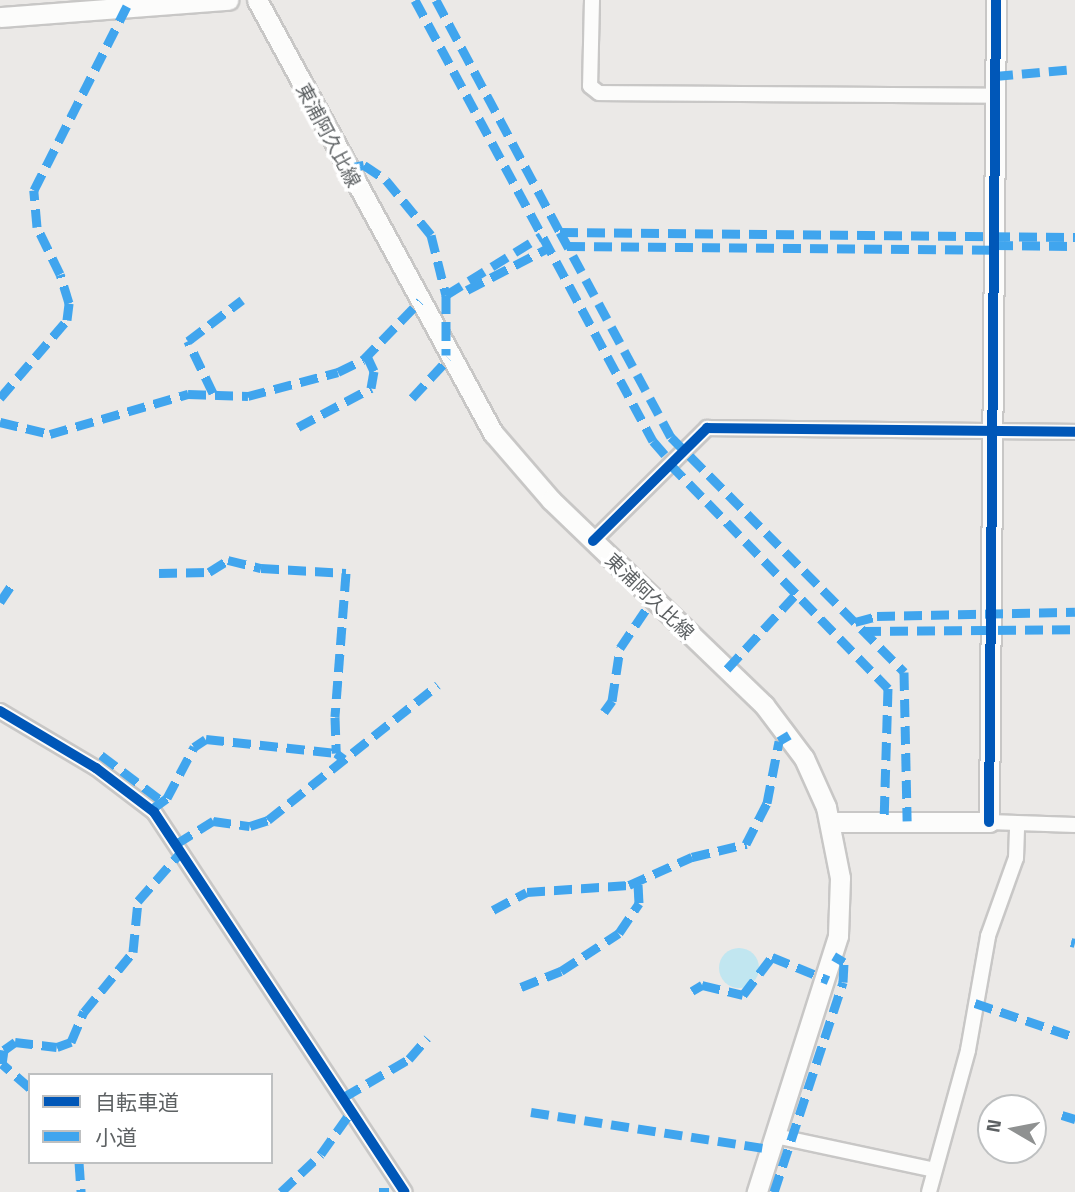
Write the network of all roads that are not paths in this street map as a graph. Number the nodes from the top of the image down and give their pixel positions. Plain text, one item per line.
1 (228, 0) edge
2 (257, 0) edge
3 (592, 0) edge
4 (996, 0) edge
5 (0, 17) edge
6 (995, 96) junction
7 (993, 432) junction
8 (1075, 432) edge
9 (593, 541) junction
10 (0, 711) edge
11 (832, 822) junction
12 (989, 822) junction
13 (1017, 824) junction
14 (1075, 825) edge
15 (776, 1136) junction
16 (934, 1170) junction
17 (405, 1192) edge
18 (757, 1192) edge
19 (929, 1192) edge

1 - 5 main road
2 - 9 main road, 東浦阿久比線
3 - 6 street
4 - 6 main road
6 - 7 main road
7 - 8 street
7 - 9 street
7 - 12 main road
9 - 11 main road, 東浦阿久比線
10 - 17 street
11 - 12 main road
11 - 15 main road, 東浦阿久比線
12 - 13 street
13 - 14 street
13 - 16 street
15 - 16 street
15 - 18 main road, 東浦阿久比線
16 - 19 street

